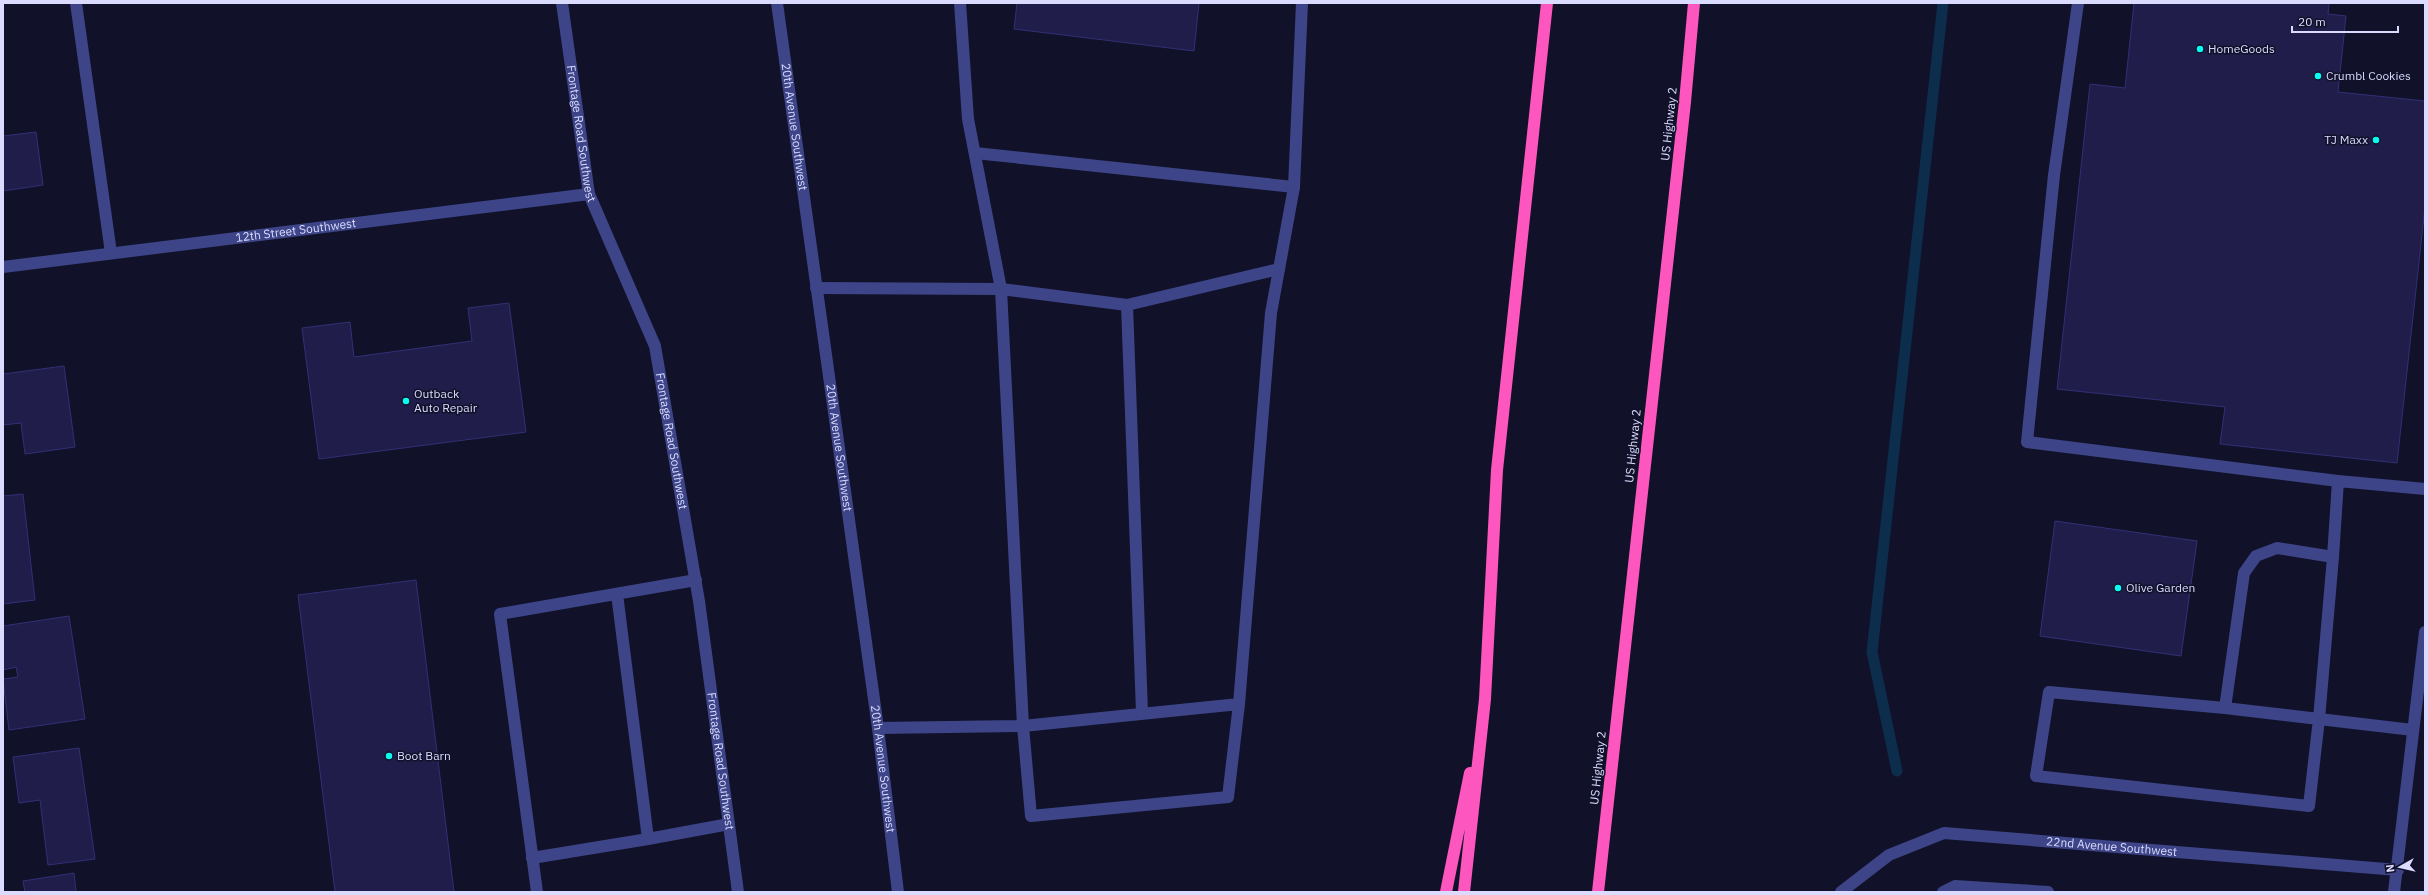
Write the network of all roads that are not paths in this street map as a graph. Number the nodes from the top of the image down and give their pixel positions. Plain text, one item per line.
1 (76, 3) edge
2 (562, 3) edge
3 (777, 3) edge
4 (960, 3) edge
5 (1302, 3) edge
6 (1547, 3) edge
7 (1694, 3) edge
8 (2078, 3) edge
9 (975, 153) junction
10 (1294, 187) junction
11 (589, 194) junction
12 (111, 253) junction
13 (3, 267) edge
14 (1279, 270) junction
15 (816, 288) junction
16 (1001, 290) junction
17 (1128, 305) junction
18 (2338, 481) junction
19 (2425, 489) edge
20 (2333, 557) junction
21 (696, 580) junction
22 (617, 594) junction
23 (2425, 632) edge
24 (1485, 699) junction
25 (1239, 704) junction
26 (2225, 708) junction
27 (1142, 712) junction
28 (2319, 719) junction
29 (1023, 726) junction
30 (878, 728) junction
31 (2413, 730) junction
32 (728, 824) junction
33 (648, 838) junction
34 (532, 858) junction
35 (2398, 870) junction
36 (537, 892) edge
37 (738, 892) edge
38 (898, 892) edge
39 (1446, 892) edge
40 (1464, 892) edge
41 (1598, 892) edge
42 (1841, 892) edge
43 (1942, 892) edge
44 (2048, 892) edge
45 (2394, 892) edge

1 - 12 street
2 - 11 street, Frontage Road Southwest
3 - 15 street, 20th Avenue Southwest
4 - 9 street
5 - 10 street
6 - 24 highway
7 - 41 highway, US Highway 2
8 - 18 street
9 - 10 street
9 - 16 street
10 - 14 street
11 - 12 street, 12th Street Southwest
11 - 21 street, Frontage Road Southwest
12 - 13 street, 12th Street Southwest
14 - 17 street
14 - 25 street
15 - 16 street
15 - 30 street, 20th Avenue Southwest
16 - 17 street
16 - 29 street
17 - 27 street
18 - 19 street
18 - 20 street
20 - 26 street
20 - 28 street
21 - 22 street
21 - 32 street, Frontage Road Southwest
22 - 33 street
22 - 34 street
23 - 31 street
24 - 39 highway
24 - 40 highway
25 - 27 street
25 - 29 street
26 - 28 street
26 - 28 street
27 - 29 street
28 - 31 street
29 - 30 street
30 - 38 street, 20th Avenue Southwest
31 - 35 street
32 - 33 street
32 - 37 street, Frontage Road Southwest
33 - 34 street
34 - 36 street
35 - 42 street, 22nd Avenue Southwest
35 - 45 street
43 - 44 street

